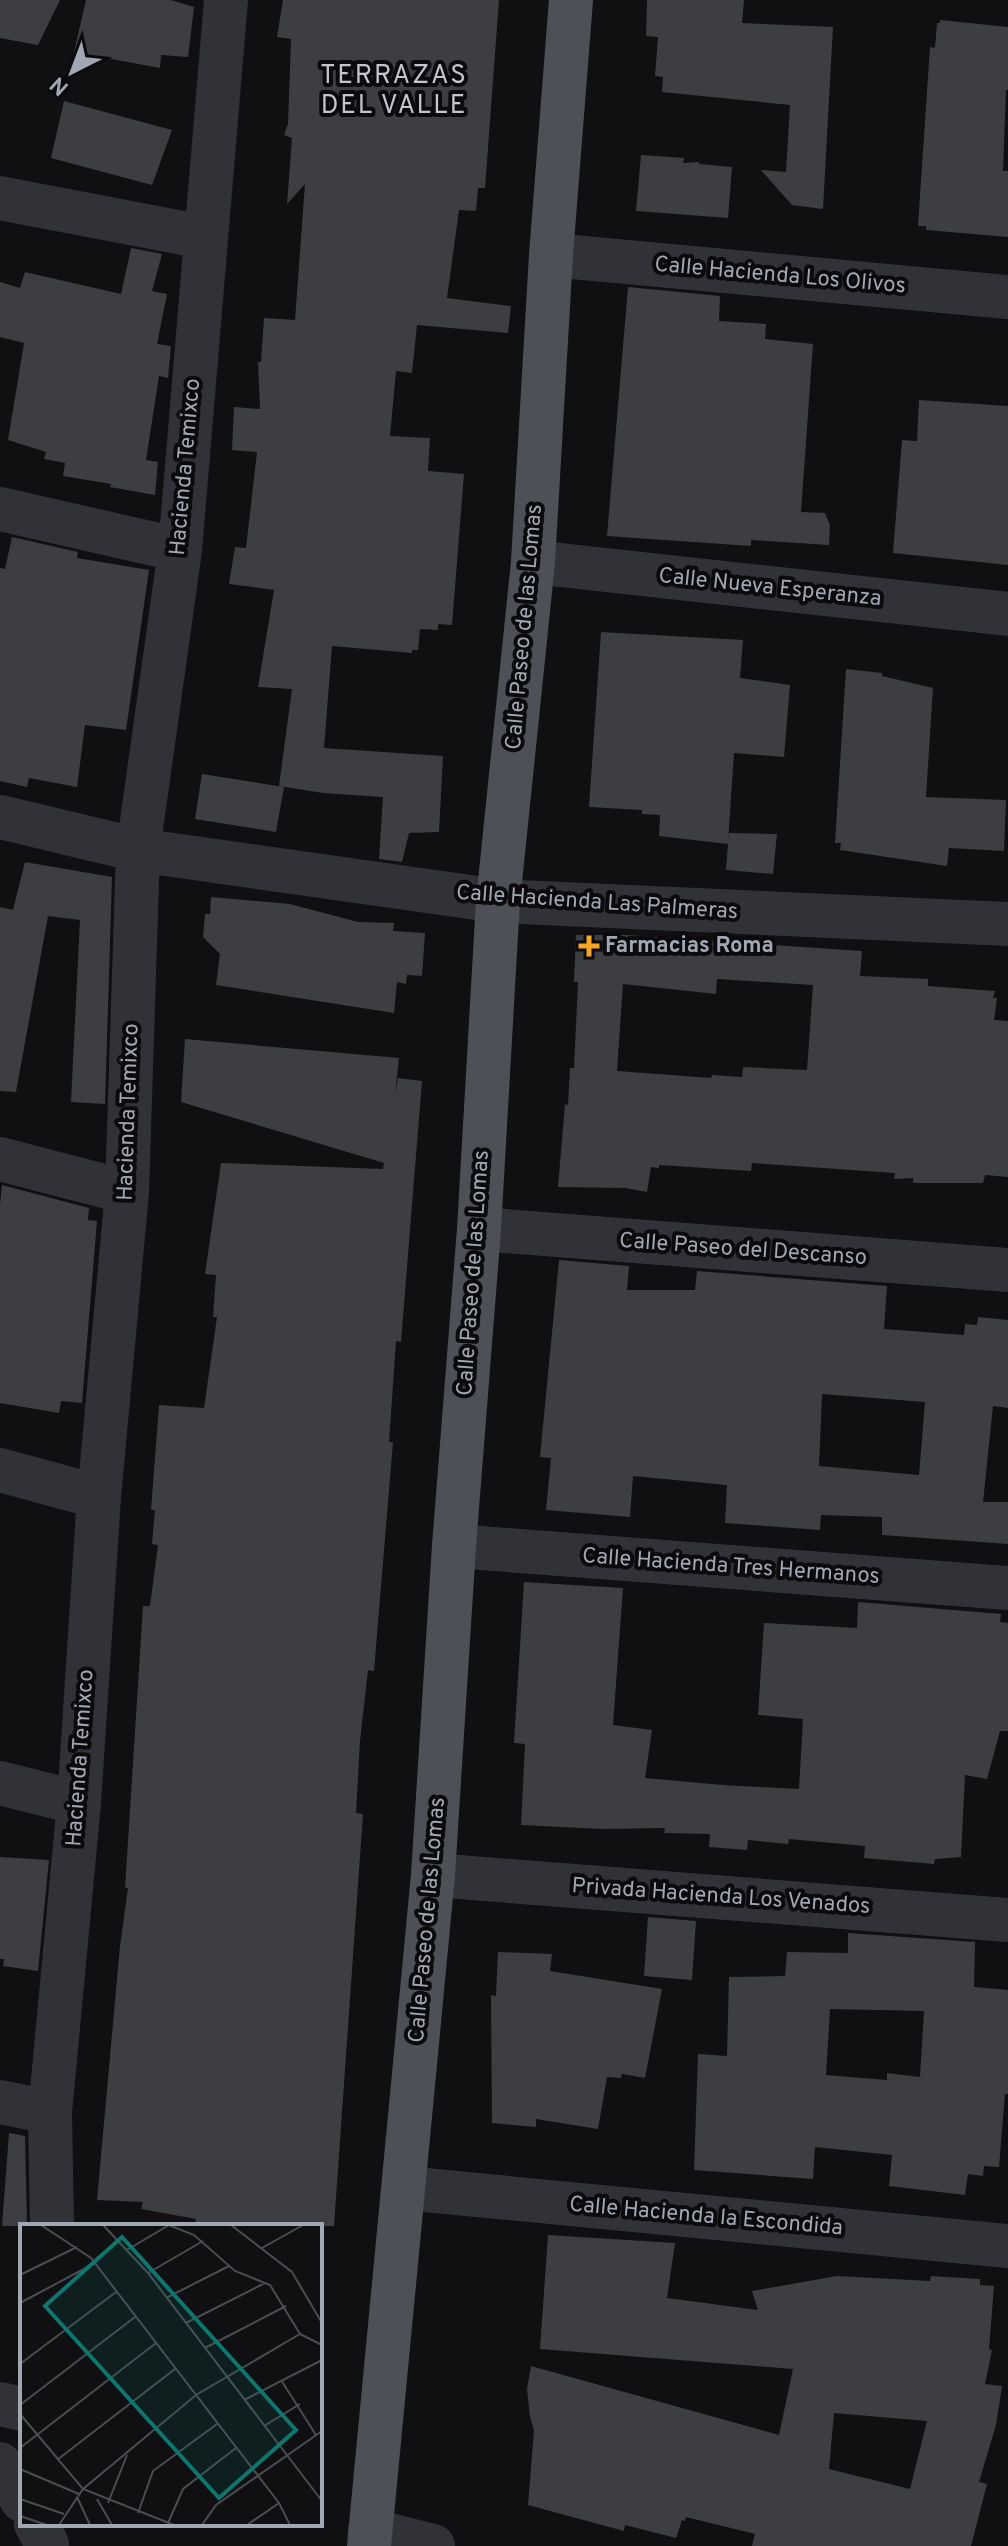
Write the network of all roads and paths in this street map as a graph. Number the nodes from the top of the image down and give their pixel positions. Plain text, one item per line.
1 (226, 0) edge
2 (571, 0) edge
3 (0, 198) edge
4 (204, 237) junction
5 (551, 255) junction
6 (1008, 297) edge
7 (0, 509) edge
8 (180, 550) junction
9 (533, 562) junction
10 (1008, 614) edge
11 (0, 817) edge
12 (138, 850) junction
13 (498, 901) junction
14 (1008, 924) edge
15 (0, 1159) edge
16 (127, 1192) junction
17 (479, 1229) junction
18 (1008, 1270) edge
19 (0, 1470) edge
20 (99, 1497) junction
21 (454, 1546) junction
22 (1008, 1588) edge
23 (0, 1783) edge
24 (79, 1803) junction
25 (433, 1875) junction
26 (1008, 1920) edge
27 (0, 2102) edge
28 (50, 2112) junction
29 (404, 2188) junction
30 (52, 2224) edge
31 (1008, 2246) edge
32 (0, 2404) edge
33 (20, 2409) edge
34 (0, 2464) edge
35 (20, 2497) edge
36 (369, 2538) edge
37 (433, 2546) edge

1 - 4 street, Hacienda Temixco
2 - 5 main road, Calle Paseo de las Lomas
3 - 4 street
4 - 8 street, Hacienda Temixco
5 - 6 street, Calle Hacienda Los Olivos
5 - 9 main road, Calle Paseo de las Lomas
7 - 8 street
8 - 12 street, Hacienda Temixco
9 - 10 street, Calle Nueva Esperanza
9 - 13 main road, Calle Paseo de las Lomas
11 - 12 street, Calle Hacienda Las Palmeras
12 - 13 street, Calle Hacienda Las Palmeras
12 - 16 street, Hacienda Temixco
13 - 14 street, Calle Hacienda Las Palmeras
13 - 17 main road, Calle Paseo de las Lomas
15 - 16 street
16 - 20 street, Hacienda Temixco
17 - 18 street, Calle Paseo del Descanso
17 - 21 main road, Calle Paseo de las Lomas
19 - 20 street
20 - 24 street, Hacienda Temixco
21 - 22 street, Calle Hacienda Tres Hermanos
21 - 25 main road, Calle Paseo de las Lomas
23 - 24 street
24 - 28 street, Hacienda Temixco
25 - 26 street, Privada Hacienda Los Venados
25 - 29 main road, Calle Paseo de las Lomas
27 - 28 street
28 - 30 street, Hacienda Temixco
29 - 31 street, Calle Hacienda la Escondida
29 - 36 main road, Calle Paseo de las Lomas
32 - 33 street
34 - 35 street
36 - 37 street

